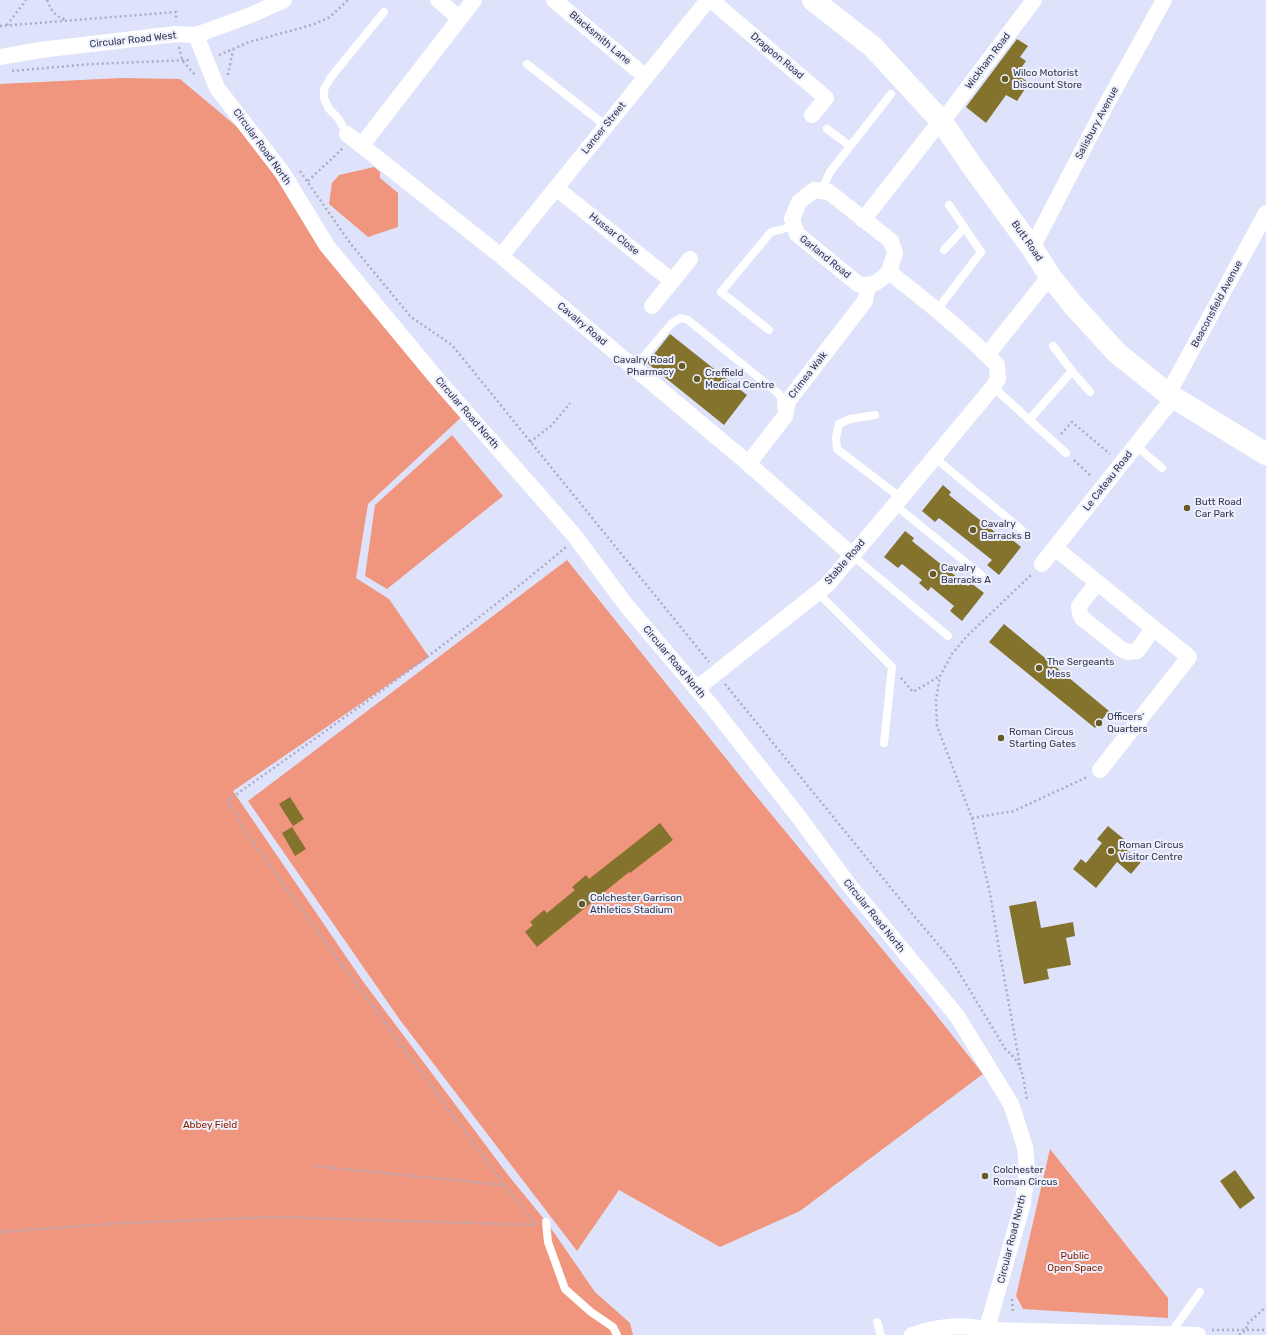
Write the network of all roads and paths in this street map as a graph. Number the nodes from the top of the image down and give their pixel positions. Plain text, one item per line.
1 (26, 0) edge
2 (47, 0) edge
3 (284, 0) edge
4 (348, 0) edge
5 (438, 0) edge
6 (474, 0) edge
7 (554, 0) edge
8 (708, 0) edge
9 (711, 0) edge
10 (813, 0) edge
11 (1034, 0) edge
12 (1164, 0) edge
13 (384, 12) dead end
14 (459, 18) junction
15 (69, 20) junction
16 (7, 25) junction
17 (0, 26) edge
18 (176, 34) junction
19 (196, 35) junction
20 (233, 50) junction
21 (207, 59) junction
22 (182, 60) junction
23 (526, 64) dead end
24 (2, 65) edge
25 (646, 77) junction
26 (227, 78) dead end
27 (199, 81) dead end
28 (892, 94) dead end
29 (812, 115) dead end
30 (942, 122) junction
31 (606, 126) junction
32 (828, 129) dead end
33 (354, 139) junction
34 (850, 146) junction
35 (298, 169) dead end
36 (308, 181) junction
37 (556, 188) junction
38 (820, 191) junction
39 (948, 205) dead end
40 (1266, 213) edge
41 (863, 220) junction
42 (794, 226) junction
43 (964, 228) junction
44 (1032, 248) junction
45 (944, 250) dead end
46 (501, 256) junction
47 (690, 259) dead end
48 (889, 272) junction
49 (1050, 276) junction
50 (672, 281) junction
51 (868, 286) junction
52 (652, 306) dead end
53 (937, 310) junction
54 (769, 330) dead end
55 (1053, 346) dead end
56 (987, 354) junction
57 (634, 368) junction
58 (1072, 371) junction
59 (993, 387) junction
60 (1090, 392) dead end
61 (1171, 396) junction
62 (570, 403) dead end
63 (875, 415) dead end
64 (1029, 420) junction
65 (530, 442) junction
66 (1054, 442) junction
67 (1135, 445) junction
68 (1066, 453) joint
69 (1266, 454) edge
70 (935, 458) junction
71 (745, 461) junction
72 (1121, 463) junction
73 (1162, 468) dead end
74 (1103, 486) junction
75 (898, 502) junction
76 (1022, 530) dead end
77 (562, 541) dead end
78 (566, 546) junction
79 (1055, 548) junction
80 (571, 553) dead end
81 (852, 555) junction
82 (1042, 564) joint
83 (985, 578) dead end
84 (1097, 583) junction
85 (817, 592) junction
86 (1153, 629) junction
87 (948, 636) dead end
88 (892, 667) junction
89 (716, 672) junction
90 (940, 676) junction
91 (696, 689) junction
92 (884, 743) dead end
93 (1100, 770) joint
94 (972, 818) junction
95 (1021, 1067) junction
96 (1028, 1106) dead end
97 (314, 1166) dead end
98 (504, 1185) junction
99 (546, 1222) dead end
100 (535, 1224) junction
101 (0, 1232) edge
102 (548, 1242) junction
103 (1200, 1292) dead end
104 (1266, 1307) edge
105 (877, 1322) dead end
106 (986, 1333) edge
107 (1166, 1334) edge
108 (617, 1335) edge
109 (881, 1335) edge
110 (912, 1335) edge
111 (1198, 1335) edge
112 (1239, 1335) edge

1 - 16 path
2 - 15 path
3 - 19 street, Circular Road West
4 - 20 path
5 - 14 street
6 - 14 street
7 - 25 street, Blacksmith Lane
8 - 25 street, Lancer Street
9 - 29 street, Dragoon Road
10 - 30 main road, Butt Road
11 - 30 street, Wickham Road
12 - 44 street, Salisbury Avenue
13 - 33 lane
14 - 33 street
15 - 16 path
15 - 18 path
16 - 17 path
18 - 19 street, Circular Road West
18 - 22 path
18 - 24 street, Circular Road West
19 - 21 street, Circular Road North
20 - 21 path
20 - 26 path
21 - 22 path
21 - 91 street, Circular Road North
22 - 24 path
22 - 27 path
23 - 31 lane
25 - 31 street, Lancer Street
28 - 34 lane
30 - 41 street
30 - 44 main road, Butt Road
31 - 37 street, Lancer Street
32 - 34 lane
33 - 36 path
33 - 46 street, Cavalry Road
34 - 38 lane
35 - 36 path
36 - 65 path
37 - 46 street, Lancer Street
37 - 50 street, Hussar Close
38 - 41 street
38 - 42 street, Garland Road
39 - 43 lane
40 - 61 street, Beaconsfield Avenue
41 - 48 street
42 - 51 street, Garland Road
42 - 54 lane
43 - 45 lane
43 - 53 lane
44 - 49 main road, Butt Road
46 - 57 street, Cavalry Road
47 - 50 street
48 - 51 street
48 - 53 street
49 - 56 street
49 - 61 main road, Butt Road
50 - 52 street
51 - 71 street, Crimea Walk
53 - 56 street
55 - 58 lane
56 - 59 street
57 - 71 street, Cavalry Road
57 - 71 lane
58 - 60 lane
58 - 64 lane
59 - 64 lane
59 - 70 street, Stable Road
61 - 67 street, Le Cateau Road
61 - 69 main road, Butt Road
62 - 65 path
63 - 75 lane
64 - 66 lane
65 - 89 path
66 - 68 lane
66 - 72 path
67 - 72 street, Le Cateau Road
67 - 73 lane
68 - 74 path
70 - 75 street, Stable Road
70 - 76 lane
71 - 81 street, Cavalry Road
72 - 74 street, Le Cateau Road
74 - 79 street, Le Cateau Road
75 - 81 street, Stable Road
75 - 83 lane
77 - 78 path
78 - 80 path
78 - 98 path
79 - 82 street, Le Cateau Road
79 - 84 street
81 - 85 street, Stable Road
81 - 87 lane
82 - 90 path
84 - 86 street
84 - 86 street
85 - 88 lane
85 - 89 street, Stable Road
86 - 93 street
88 - 90 path
88 - 92 lane
89 - 91 street, Stable Road
89 - 95 path
90 - 94 path
91 - 106 street, Circular Road North
93 - 94 path
94 - 95 path
95 - 96 path
97 - 98 path
98 - 100 path
99 - 102 lane
100 - 101 path
100 - 102 path
102 - 108 lane
103 - 107 lane
104 - 112 path
105 - 109 lane
106 - 107 street
106 - 110 street
107 - 111 street

